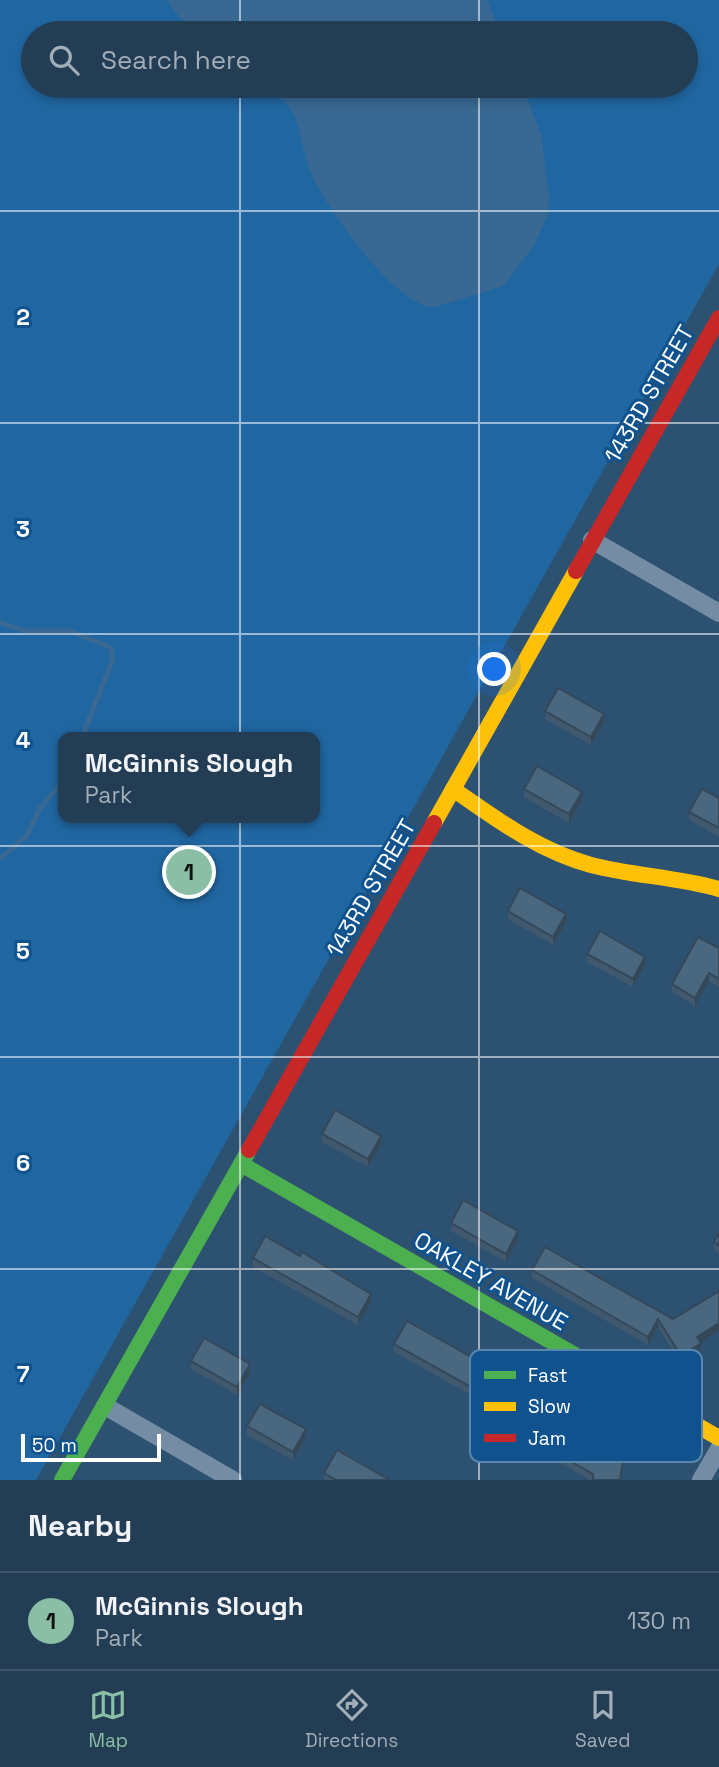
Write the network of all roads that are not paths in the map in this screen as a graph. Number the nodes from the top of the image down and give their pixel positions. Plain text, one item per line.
1 (719, 318) edge
2 (592, 540) junction
3 (719, 613) edge
4 (453, 789) junction
5 (719, 889) edge
6 (240, 1164) junction
7 (565, 1350) edge
8 (105, 1406) junction
9 (702, 1428) edge
10 (719, 1438) edge
11 (719, 1449) edge
12 (62, 1480) edge
13 (233, 1480) edge
14 (701, 1480) edge

1 - 2 main road, 143RD STREET
2 - 3 street
2 - 4 main road, 143RD STREET
4 - 5 main road
4 - 6 main road, 143RD STREET
6 - 7 main road, OAKLEY AVENUE
6 - 8 main road, 143RD STREET
8 - 12 main road, 143RD STREET
8 - 13 street
9 - 10 main road, OAKLEY AVENUE
11 - 14 street

